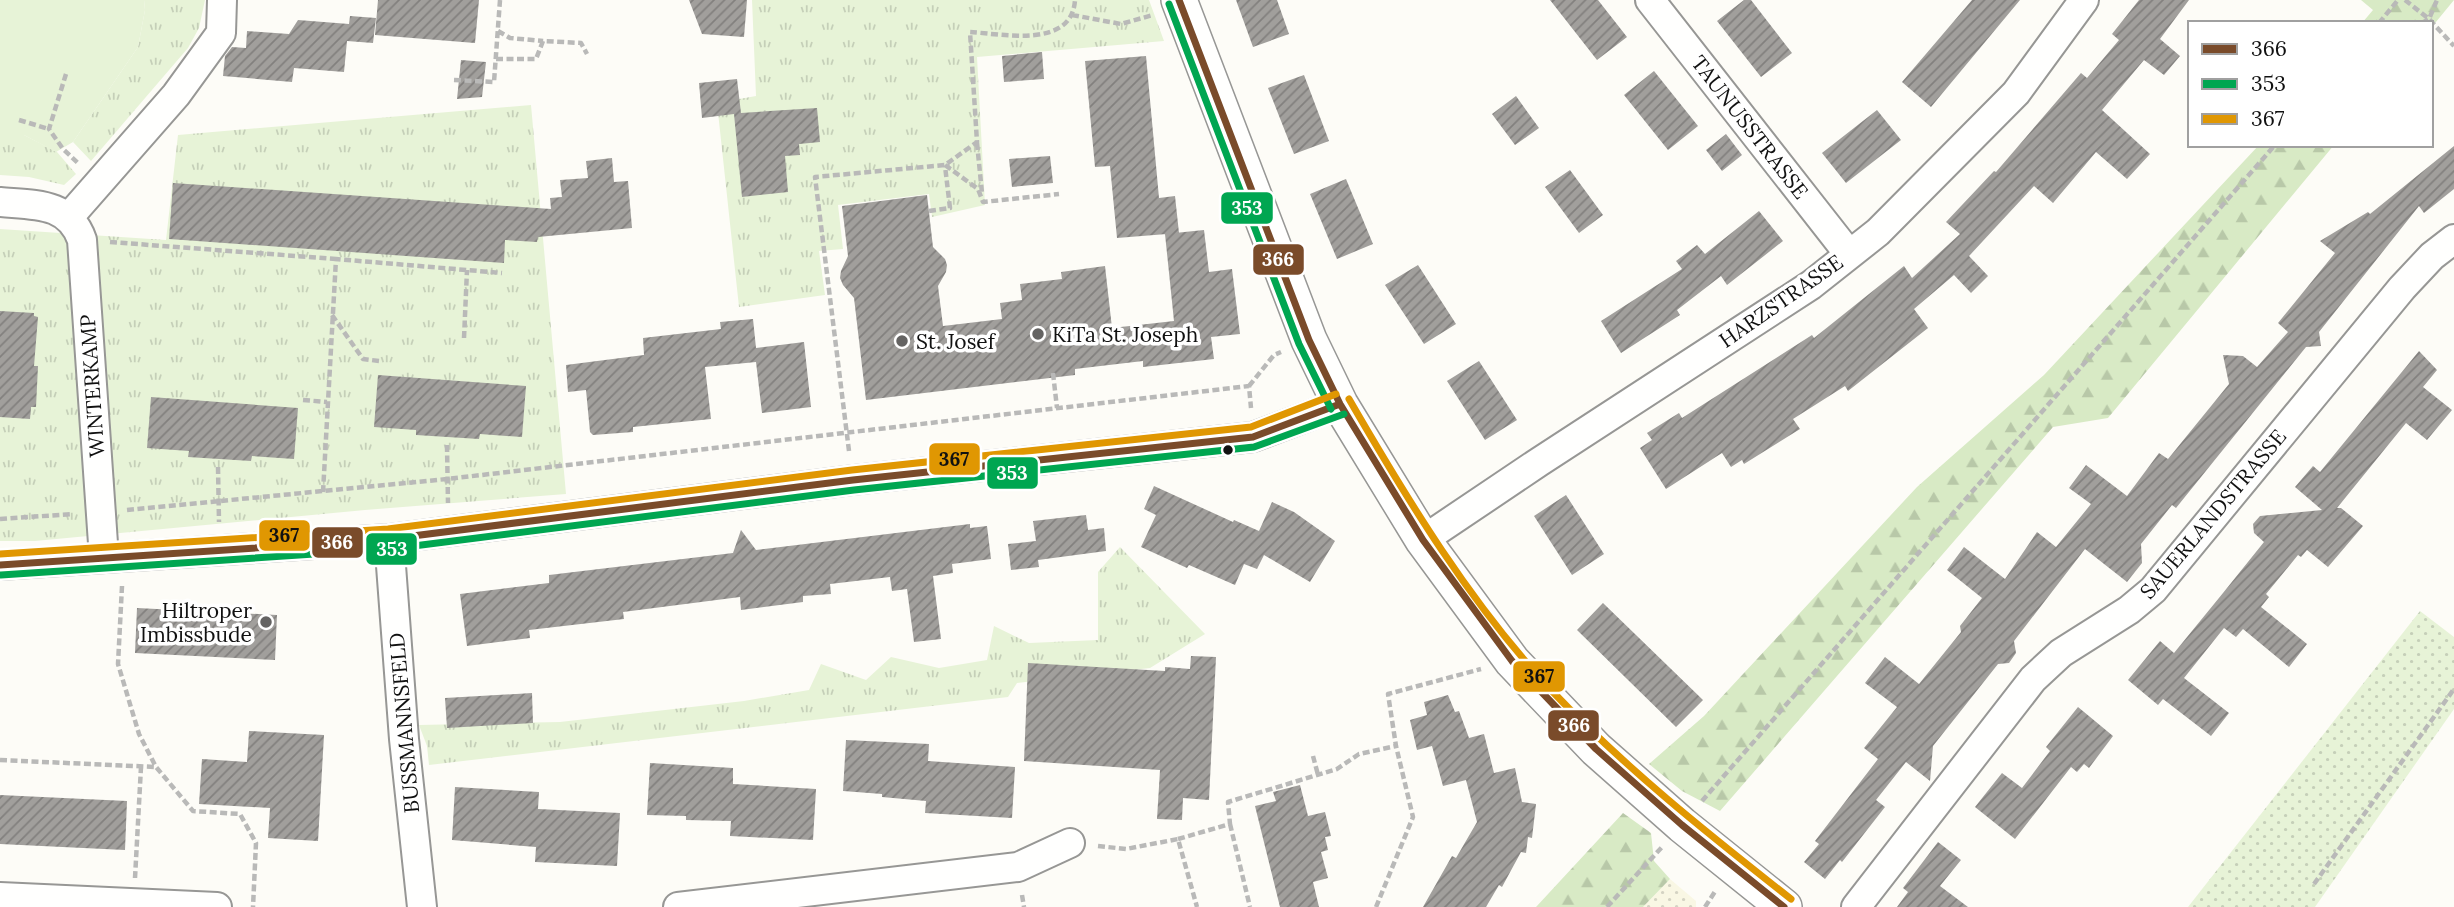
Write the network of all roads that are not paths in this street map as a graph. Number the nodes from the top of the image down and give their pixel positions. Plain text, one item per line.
1 (222, 0) edge
2 (1650, 0) edge
3 (2084, 0) edge
4 (1180, 3) edge
5 (0, 202) edge
6 (75, 228) junction
7 (2454, 239) edge
8 (1849, 254) junction
9 (1340, 404) junction
10 (389, 539) junction
11 (1423, 540) junction
12 (114, 557) junction
13 (0, 565) edge
14 (1070, 843) road end
15 (0, 897) edge
16 (217, 907) edge
17 (422, 907) edge
18 (678, 907) edge
19 (1784, 907) edge
20 (1856, 907) edge

1 - 6 street
2 - 8 street, TAUNUSSTRASSE
3 - 8 street, HARZSTRASSE
4 - 9 street
5 - 6 street
6 - 12 street, WINTERKAMP
7 - 20 street, SAUERLANDSTRASSE
8 - 11 street, HARZSTRASSE
9 - 10 street
9 - 11 street
10 - 12 street
10 - 17 street, BUSSMANNSFELD
11 - 19 street
12 - 13 street
14 - 18 street
15 - 16 street

